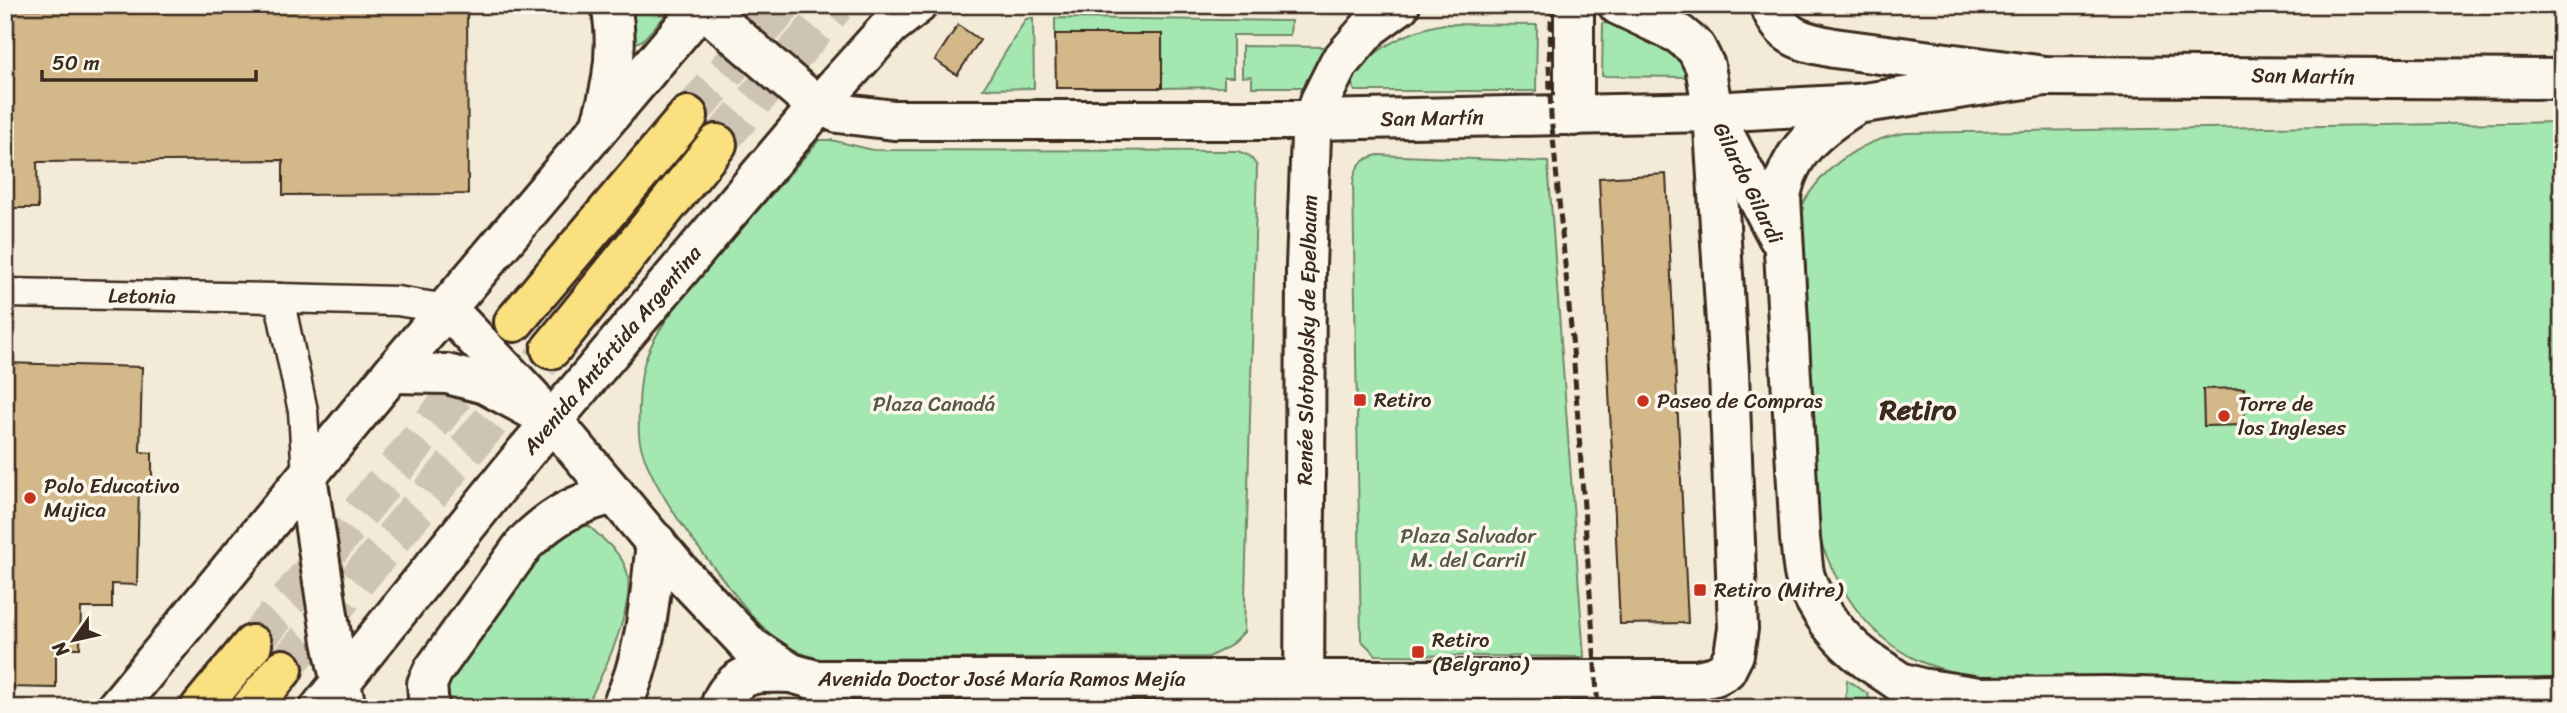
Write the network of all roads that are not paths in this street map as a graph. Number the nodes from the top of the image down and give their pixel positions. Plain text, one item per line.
1 (611, 5) edge
2 (917, 5) edge
3 (1400, 5) edge
4 (1574, 5) edge
5 (1618, 5) edge
6 (1770, 5) edge
7 (702, 6) edge
8 (2045, 76) junction
9 (2562, 79) edge
10 (1857, 104) junction
11 (819, 105) junction
12 (1713, 112) junction
13 (688, 116) tunnel mouth
14 (1574, 116) junction
15 (1315, 120) junction
16 (600, 126) junction
17 (717, 144) tunnel mouth
18 (1782, 245) junction
19 (5, 293) edge
20 (279, 298) junction
21 (447, 309) junction
22 (514, 322) dead end
23 (551, 349) tunnel mouth
24 (393, 373) junction
25 (552, 420) junction
26 (307, 476) junction
27 (615, 494) junction
28 (656, 542) junction
29 (253, 645) tunnel mouth
30 (1729, 665) joint
31 (283, 669) tunnel mouth
32 (790, 673) junction
33 (1304, 694) edge
34 (1915, 695) edge
35 (335, 699) edge
36 (2562, 699) edge
37 (1995, 702) edge
38 (116, 708) edge
39 (200, 708) edge
40 (251, 708) edge
41 (429, 708) edge
42 (621, 708) edge
43 (721, 708) edge

1 - 16 main road
2 - 11 main road, Avenida Antártida Argentina
3 - 15 main road, Renée Slotopolsky de Epelbaum
4 - 14 main road
5 - 12 main road
6 - 8 main road, San Martín
7 - 11 main road, San Martín
7 - 16 main road
8 - 9 main road, San Martín
8 - 10 main road, San Martín
10 - 12 main road, San Martín
10 - 18 main road
11 - 15 main road, San Martín
11 - 25 main road, Avenida Antártida Argentina
12 - 14 main road, San Martín
12 - 18 main road, Gilardo Gilardi
12 - 30 main road, Gilardo Gilardi
13 - 22 highway
14 - 15 main road, San Martín
15 - 33 main road, Renée Slotopolsky de Epelbaum
16 - 21 main road
17 - 23 highway
18 - 34 main road, Gilardo Gilardi
19 - 20 street, Letonia
20 - 21 street, Letonia
20 - 26 street
21 - 24 main road
21 - 25 main road
24 - 25 main road, Avenida Doctor José María Ramos Mejía
24 - 26 main road
25 - 27 main road, Avenida Doctor José María Ramos Mejía
25 - 35 main road, Avenida Antártida Argentina
26 - 35 main road
26 - 38 main road
27 - 28 main road, Avenida Doctor José María Ramos Mejía
27 - 41 main road
28 - 32 main road, Avenida Doctor José María Ramos Mejía
28 - 42 main road
29 - 39 highway
30 - 33 main road, Avenida Doctor José María Ramos Mejía
31 - 40 highway
32 - 33 main road, Avenida Doctor José María Ramos Mejía
32 - 43 main road
34 - 37 main road
36 - 37 main road

